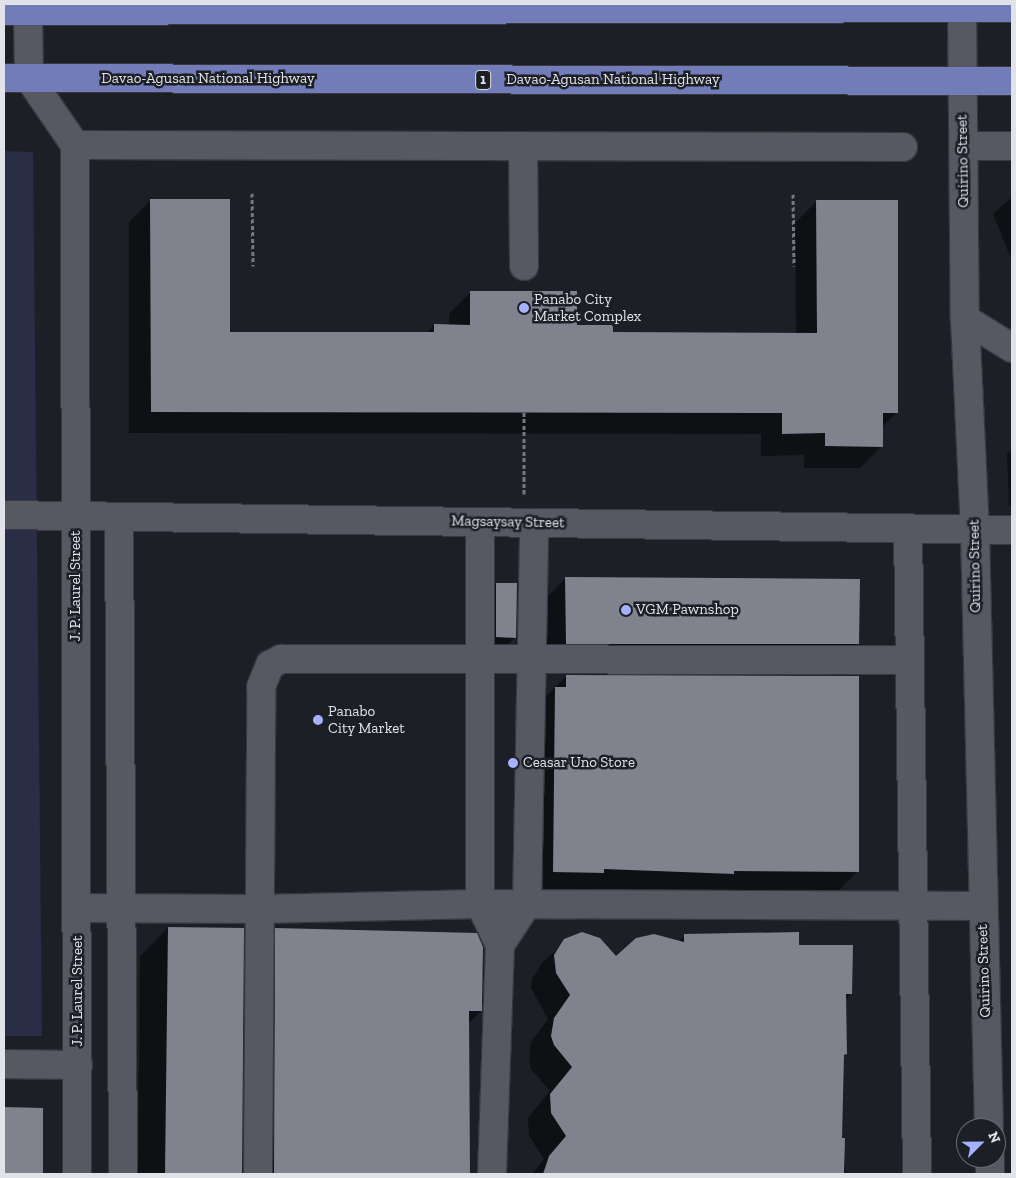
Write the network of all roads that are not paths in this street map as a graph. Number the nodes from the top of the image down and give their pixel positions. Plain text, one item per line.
1 (962, 6) edge
2 (337, 7) edge
3 (1012, 8) edge
4 (16, 11) edge
5 (17, 78) edge
6 (962, 81) junction
7 (1012, 81) edge
8 (75, 145) junction
9 (523, 146) junction
10 (963, 146) junction
11 (1012, 146) edge
12 (903, 147) dead end
13 (524, 266) dead end
14 (965, 319) junction
15 (1012, 348) edge
16 (4, 515) edge
17 (76, 516) junction
18 (119, 516) junction
19 (480, 522) junction
20 (529, 523) junction
21 (908, 528) junction
22 (1012, 530) edge
23 (975, 531) junction
24 (908, 660) junction
25 (480, 662) junction
26 (531, 662) junction
27 (480, 904) junction
28 (527, 904) junction
29 (911, 904) junction
30 (982, 906) junction
31 (78, 908) junction
32 (120, 908) junction
33 (262, 909) junction
34 (500, 945) junction
35 (4, 1064) edge
36 (78, 1065) junction
37 (989, 1118) edge
38 (77, 1174) edge
39 (123, 1174) edge
40 (258, 1174) edge
41 (492, 1174) edge
42 (917, 1174) edge

1 - 2 highway
1 - 3 highway
1 - 6 street, Quirino Street
2 - 4 highway
4 - 5 street
5 - 6 highway, Davao-Agusan National Highway / 1
5 - 8 street
6 - 7 highway, Davao-Agusan National Highway / 1
6 - 10 street, Quirino Street
8 - 9 street
8 - 17 street, J. P. Laurel Street
9 - 12 street
9 - 13 street
10 - 11 street
10 - 14 street, Quirino Street
14 - 15 street
14 - 23 street, Quirino Street
16 - 17 street, Magsaysay Street
17 - 18 street, Magsaysay Street
17 - 31 street, J. P. Laurel Street
18 - 19 street, Magsaysay Street
18 - 32 street
19 - 20 street, Magsaysay Street
19 - 25 street
20 - 21 street, Magsaysay Street
20 - 26 street
21 - 23 street, Magsaysay Street
21 - 24 street
22 - 23 street, Magsaysay Street
23 - 30 street, Quirino Street
24 - 26 street
24 - 29 street
25 - 26 street
25 - 27 street
25 - 33 street
26 - 28 street
27 - 28 street
27 - 33 street
27 - 34 street
28 - 29 street
28 - 34 street
29 - 30 street
29 - 42 street
30 - 37 street, Quirino Street
31 - 32 street
31 - 36 street, J. P. Laurel Street
32 - 33 street
32 - 39 street
33 - 40 street
34 - 41 street
35 - 36 street
36 - 38 street, J. P. Laurel Street

